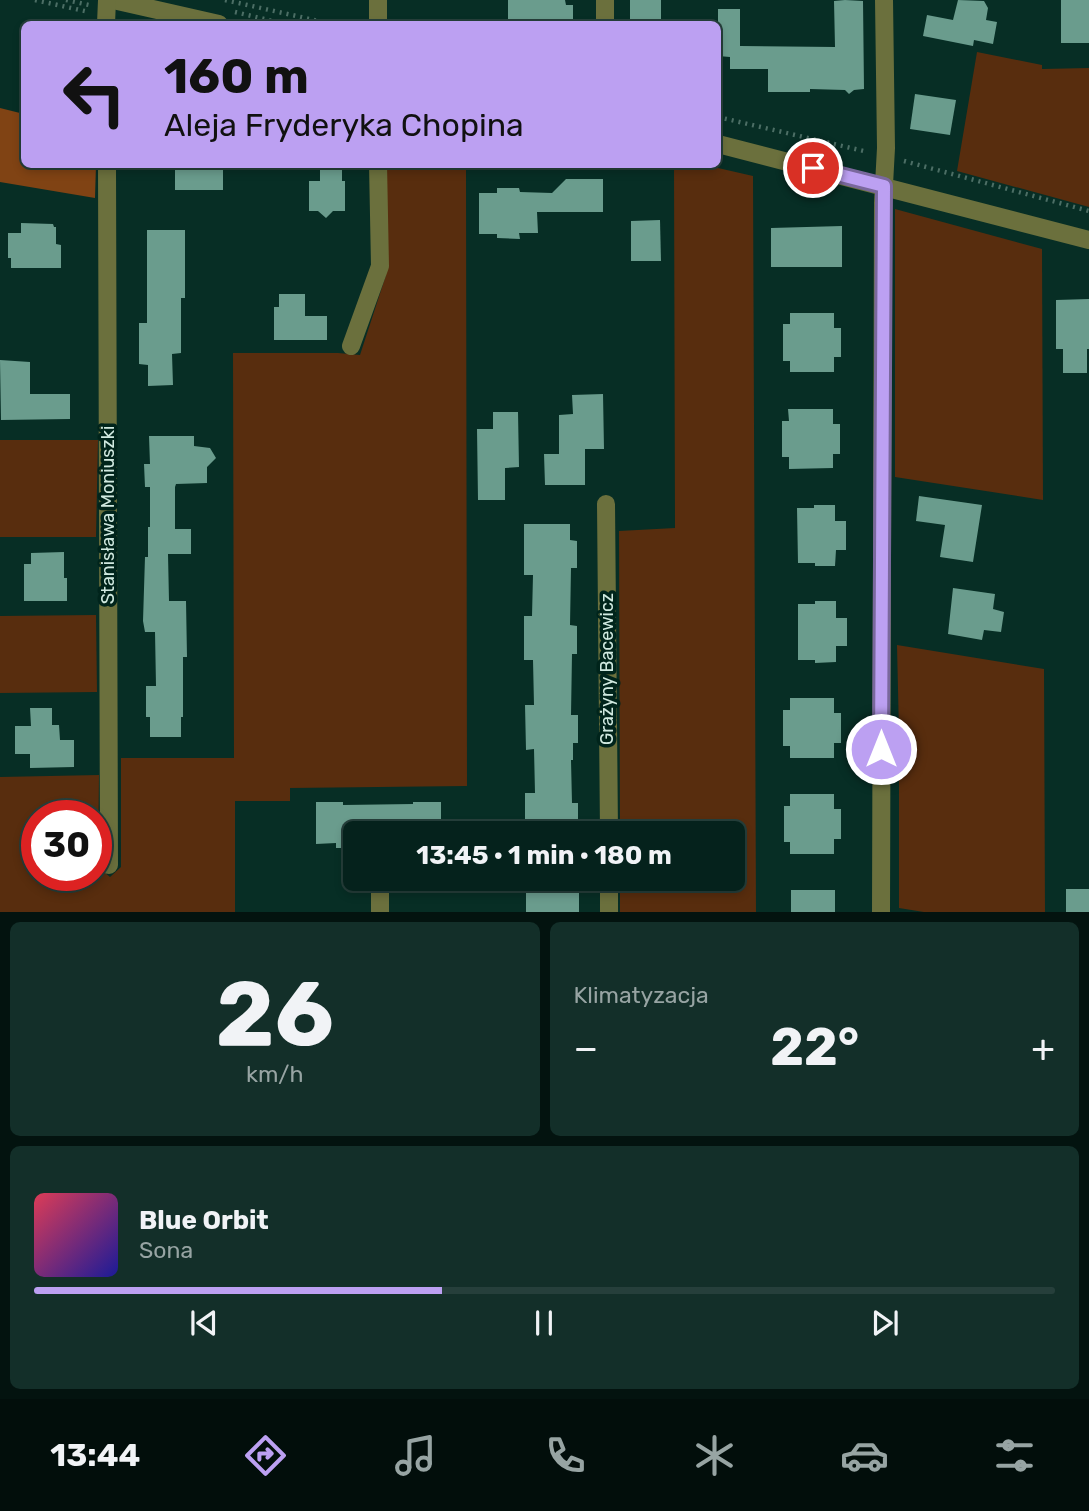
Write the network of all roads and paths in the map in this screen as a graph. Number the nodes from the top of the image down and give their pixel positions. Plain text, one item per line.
1 (107, 0) edge
2 (113, 0) edge
3 (225, 0) edge
4 (378, 0) edge
5 (605, 0) edge
6 (884, 0) edge
7 (106, 21) edge
8 (206, 21) edge
9 (319, 21) edge
10 (378, 21) edge
11 (605, 21) edge
12 (721, 145) edge
13 (107, 168) edge
14 (378, 168) edge
15 (884, 186) junction
16 (1089, 240) edge
17 (351, 346) dead end
18 (606, 504) dead end
19 (109, 800) edge
20 (608, 821) edge
21 (380, 891) edge
22 (609, 891) edge
23 (380, 912) edge
24 (609, 912) edge
25 (881, 912) edge

1 - 7 street
2 - 8 street
3 - 9 path
4 - 10 street
5 - 11 street
6 - 15 street
12 - 15 street
13 - 19 street, Stanisława Moniuszki
14 - 17 street
15 - 16 street
15 - 25 street
18 - 20 street, Grażyny Bacewicz
21 - 23 street
22 - 24 street

